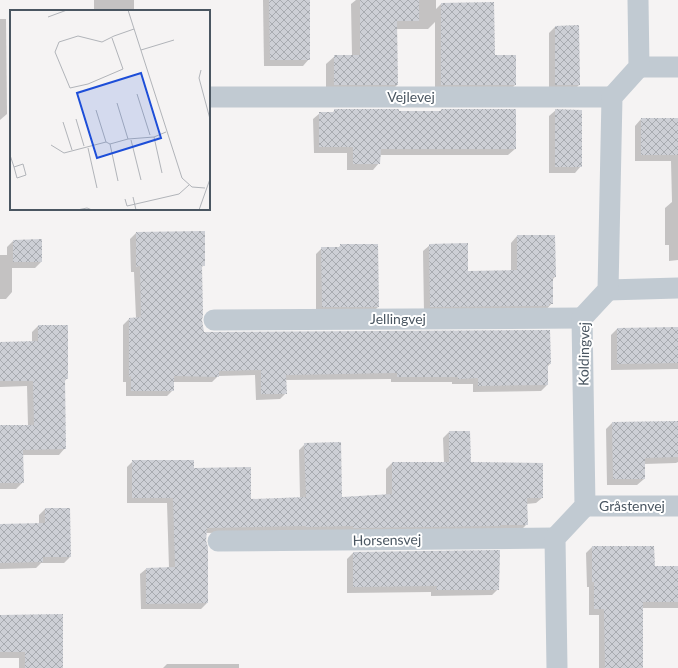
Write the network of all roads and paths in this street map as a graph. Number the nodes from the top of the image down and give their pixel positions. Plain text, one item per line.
1 (638, 0) edge
2 (639, 67) junction
3 (678, 67) edge
4 (210, 97) edge
5 (612, 97) junction
6 (678, 288) edge
7 (608, 290) junction
8 (582, 318) junction
9 (214, 320) dead end
10 (585, 506) junction
11 (678, 506) edge
12 (555, 538) junction
13 (218, 541) dead end
14 (556, 668) edge

1 - 2 street
2 - 3 street
2 - 5 street
4 - 5 street, Vejlevej
5 - 7 street
6 - 7 street
7 - 8 street, Koldingvej
8 - 9 street, Jellingvej
8 - 10 street, Koldingvej
10 - 11 street, Gråstenvej
10 - 12 street
12 - 13 street, Horsensvej
12 - 14 street

